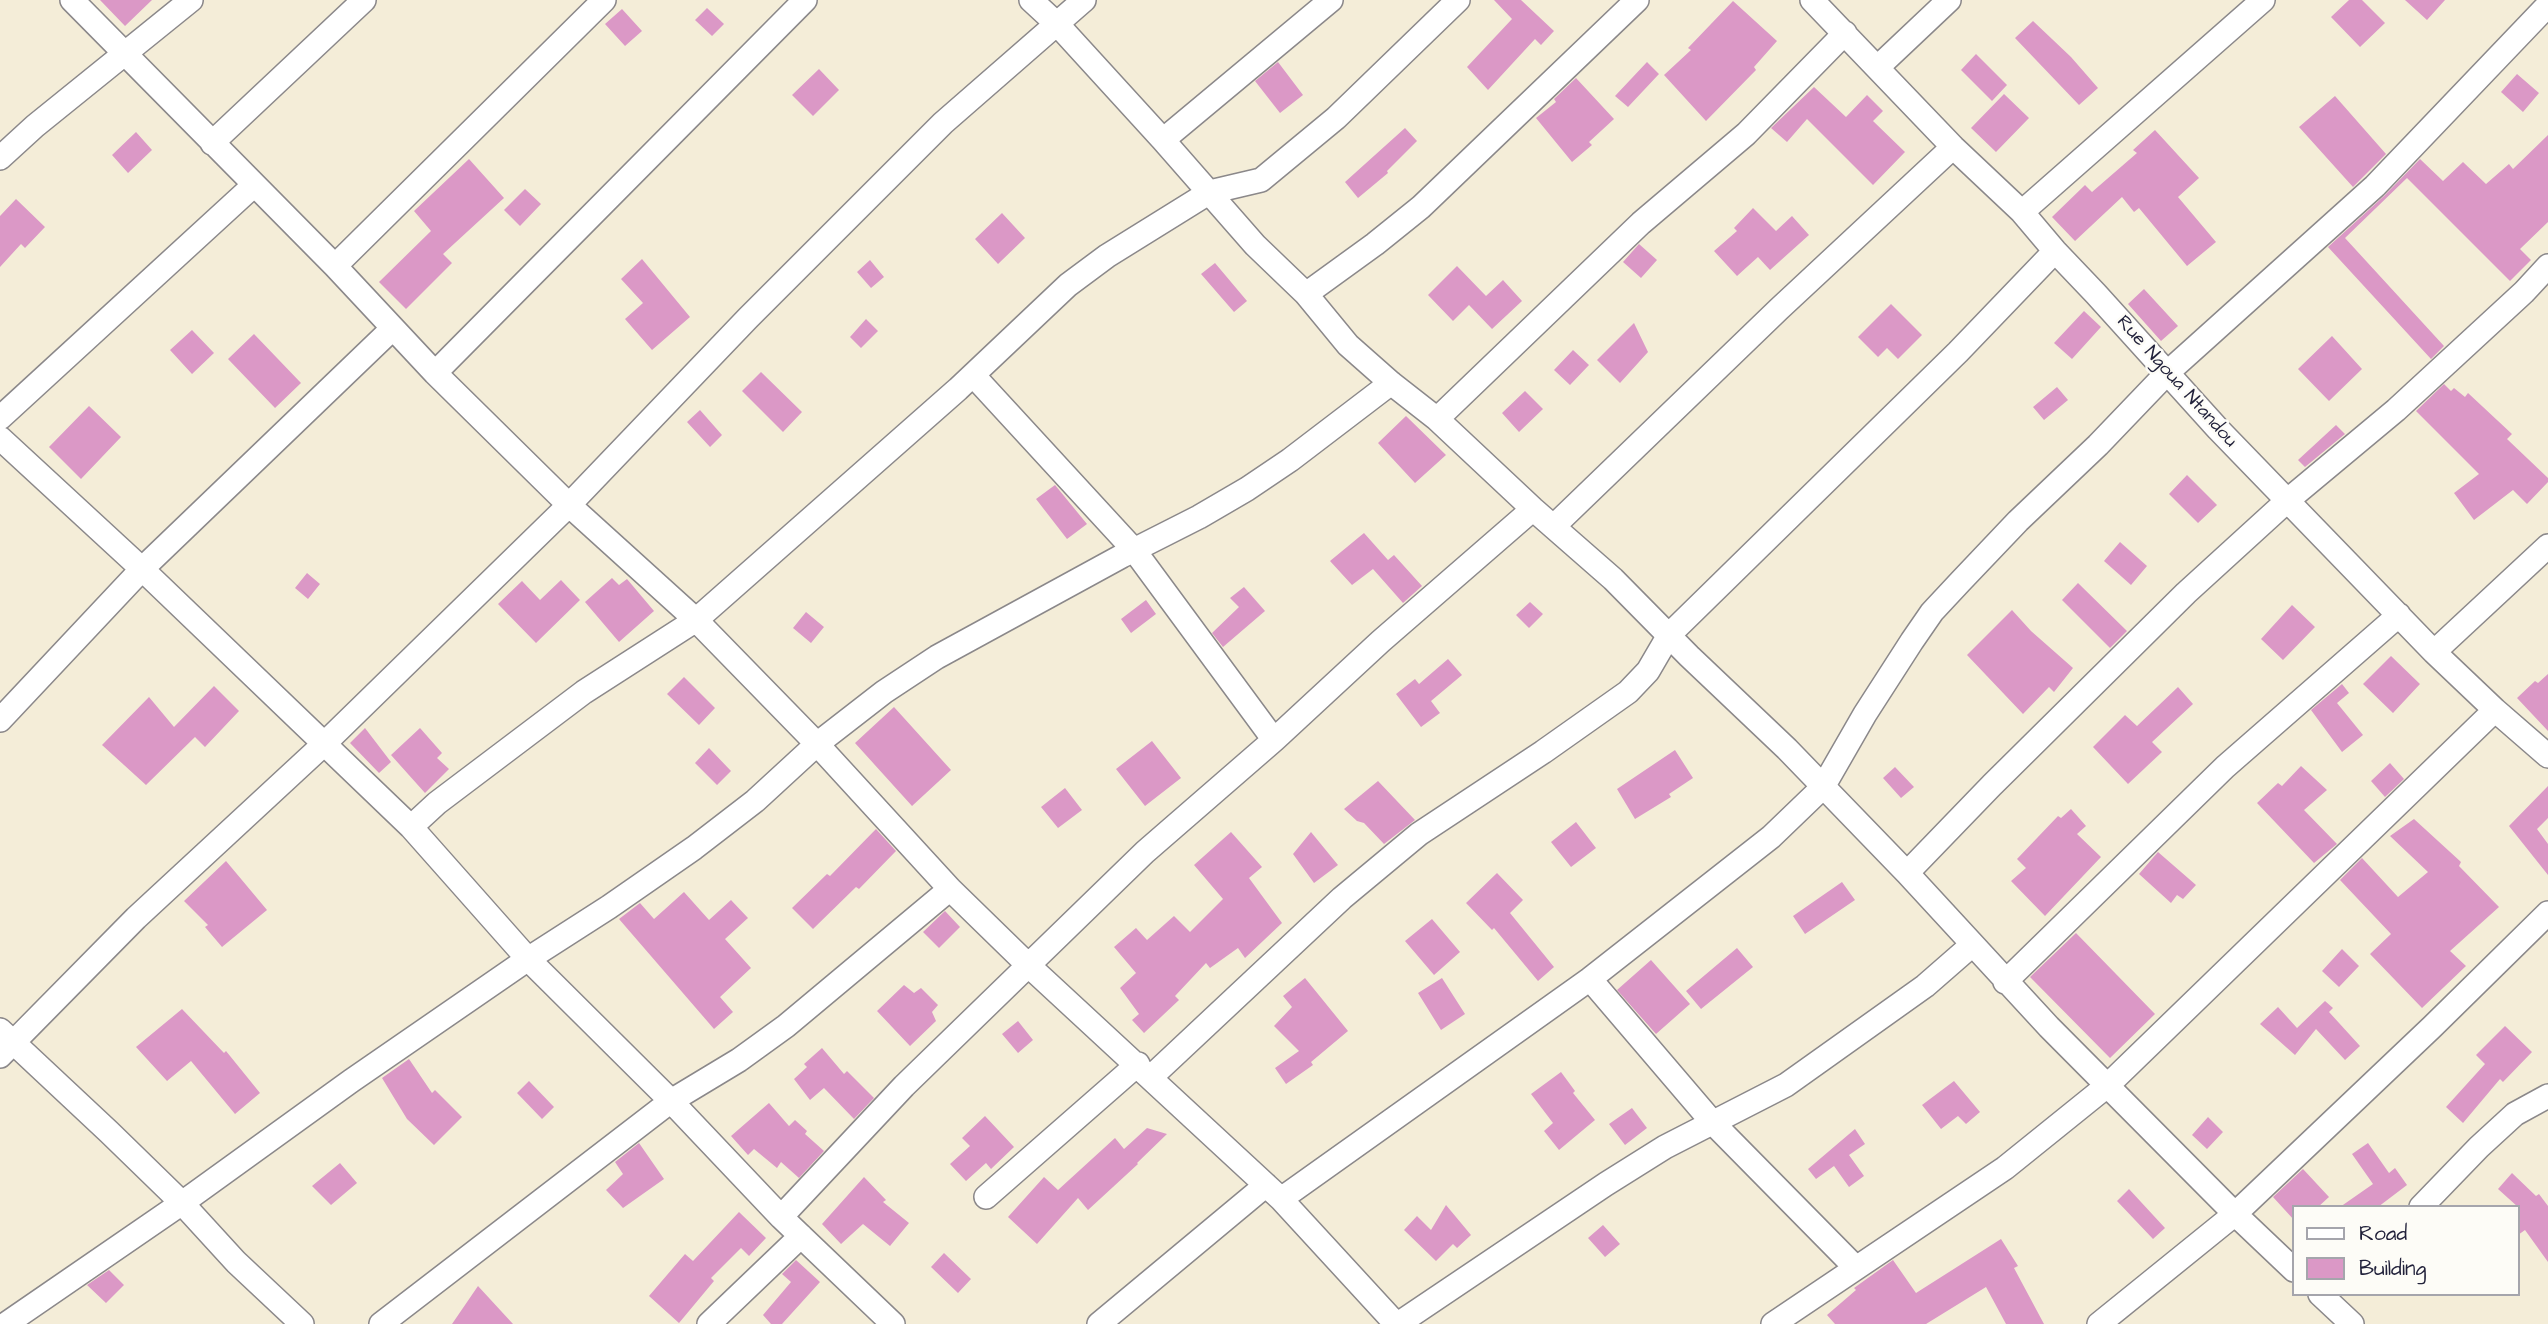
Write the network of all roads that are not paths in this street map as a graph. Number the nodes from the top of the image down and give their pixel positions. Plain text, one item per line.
1 (72, 0) edge
2 (191, 0) edge
3 (364, 0) edge
4 (604, 0) edge
5 (805, 0) edge
6 (1031, 0) edge
7 (1084, 0) edge
8 (1331, 0) edge
9 (1458, 0) edge
10 (1637, 0) edge
11 (1812, 0) edge
12 (1949, 0) edge
13 (2263, 0) edge
14 (2548, 5) edge
15 (1058, 24) junction
16 (1844, 33) junction
17 (125, 55) junction
18 (1878, 67) junction
19 (1163, 140) junction
20 (212, 144) junction
21 (1952, 147) junction
22 (0, 158) edge
23 (253, 186) junction
24 (1210, 192) junction
25 (2022, 212) junction
26 (2055, 251) junction
27 (335, 266) junction
28 (2548, 266) edge
29 (1306, 294) junction
30 (392, 329) junction
31 (435, 373) junction
32 (2167, 373) junction
33 (973, 375) junction
34 (1391, 383) junction
35 (0, 418) edge
36 (1437, 419) junction
37 (0, 438) edge
38 (2288, 500) junction
39 (569, 505) junction
40 (1533, 509) junction
41 (1554, 526) junction
42 (2548, 546) edge
43 (1134, 550) junction
44 (142, 569) junction
45 (2399, 615) junction
46 (696, 620) junction
47 (1669, 635) junction
48 (2434, 652) junction
49 (2495, 710) junction
50 (0, 720) edge
51 (1274, 740) junction
52 (324, 744) junction
53 (817, 744) junction
54 (2548, 756) edge
55 (1823, 787) junction
56 (411, 827) junction
57 (1907, 873) junction
58 (950, 889) junction
59 (2548, 913) edge
60 (1972, 945) junction
61 (528, 959) junction
62 (1028, 965) junction
63 (1590, 979) junction
64 (2005, 982) junction
65 (4, 1042) edge
66 (1144, 1070) junction
67 (2108, 1085) junction
68 (2548, 1096) edge
69 (671, 1101) junction
70 (1713, 1123) junction
71 (1273, 1192) junction
72 (986, 1198) dead end
73 (182, 1203) junction
74 (2423, 1205) edge
75 (2235, 1213) junction
76 (781, 1217) junction
77 (802, 1236) junction
78 (1856, 1268) junction
79 (2292, 1268) edge
80 (2328, 1297) edge
81 (298, 1323) edge
82 (6, 1324) edge
83 (381, 1324) edge
84 (709, 1324) edge
85 (893, 1324) edge
86 (1099, 1324) edge
87 (1397, 1324) edge
88 (1773, 1324) edge
89 (2099, 1324) edge
90 (2352, 1324) edge

1 - 17 street
2 - 17 street
3 - 20 street
4 - 27 street
5 - 31 street
6 - 15 street
7 - 15 street
8 - 19 street
9 - 24 street
10 - 29 street
11 - 16 street, Rue Ngoua Ntandou
12 - 18 street
13 - 25 street
14 - 32 street
15 - 19 street
15 - 39 street
16 - 18 street, Rue Ngoua Ntandou
16 - 36 street
17 - 20 street
17 - 22 street
18 - 21 street, Rue Ngoua Ntandou
19 - 24 street
20 - 23 street
21 - 25 street, Rue Ngoua Ntandou
21 - 41 street
23 - 27 street
23 - 35 street
24 - 29 street
24 - 33 street
25 - 26 street, Rue Ngoua Ntandou
26 - 32 street, Rue Ngoua Ntandou
26 - 47 street
27 - 30 street
28 - 38 street
29 - 34 street
30 - 31 street
30 - 44 street
31 - 39 street
32 - 38 street, Rue Ngoua Ntandou
32 - 55 street
33 - 43 street
33 - 46 street
34 - 36 street
34 - 43 street
36 - 40 street
37 - 44 street
38 - 45 street, Rue Ngoua Ntandou
38 - 57 street
39 - 46 street
39 - 52 street
40 - 41 street
40 - 51 street
41 - 47 street
42 - 48 street
43 - 51 street
43 - 53 street
44 - 50 street
44 - 52 street
45 - 48 street, Rue Ngoua Ntandou
45 - 64 street
46 - 53 street
46 - 56 street
47 - 55 street
47 - 66 street
48 - 49 street, Rue Ngoua Ntandou
49 - 54 street, Rue Ngoua Ntandou
49 - 67 street
51 - 62 street
52 - 56 street
52 - 65 street
53 - 58 street
53 - 61 street
55 - 57 street
55 - 63 street
56 - 61 street
57 - 60 street
58 - 62 street
58 - 69 street
59 - 75 street
60 - 64 street
60 - 70 street
61 - 69 street
61 - 73 street
62 - 66 street
62 - 76 street
63 - 70 street
63 - 71 street
64 - 67 street
65 - 73 street
66 - 71 street
66 - 72 street
67 - 75 street
67 - 78 street
68 - 74 street
69 - 76 street
69 - 83 street
70 - 78 street
70 - 87 street
71 - 86 street
71 - 87 street
73 - 81 street
73 - 82 street
75 - 79 street
75 - 89 street
76 - 77 street
77 - 84 street
77 - 85 street
78 - 88 street
80 - 90 street

